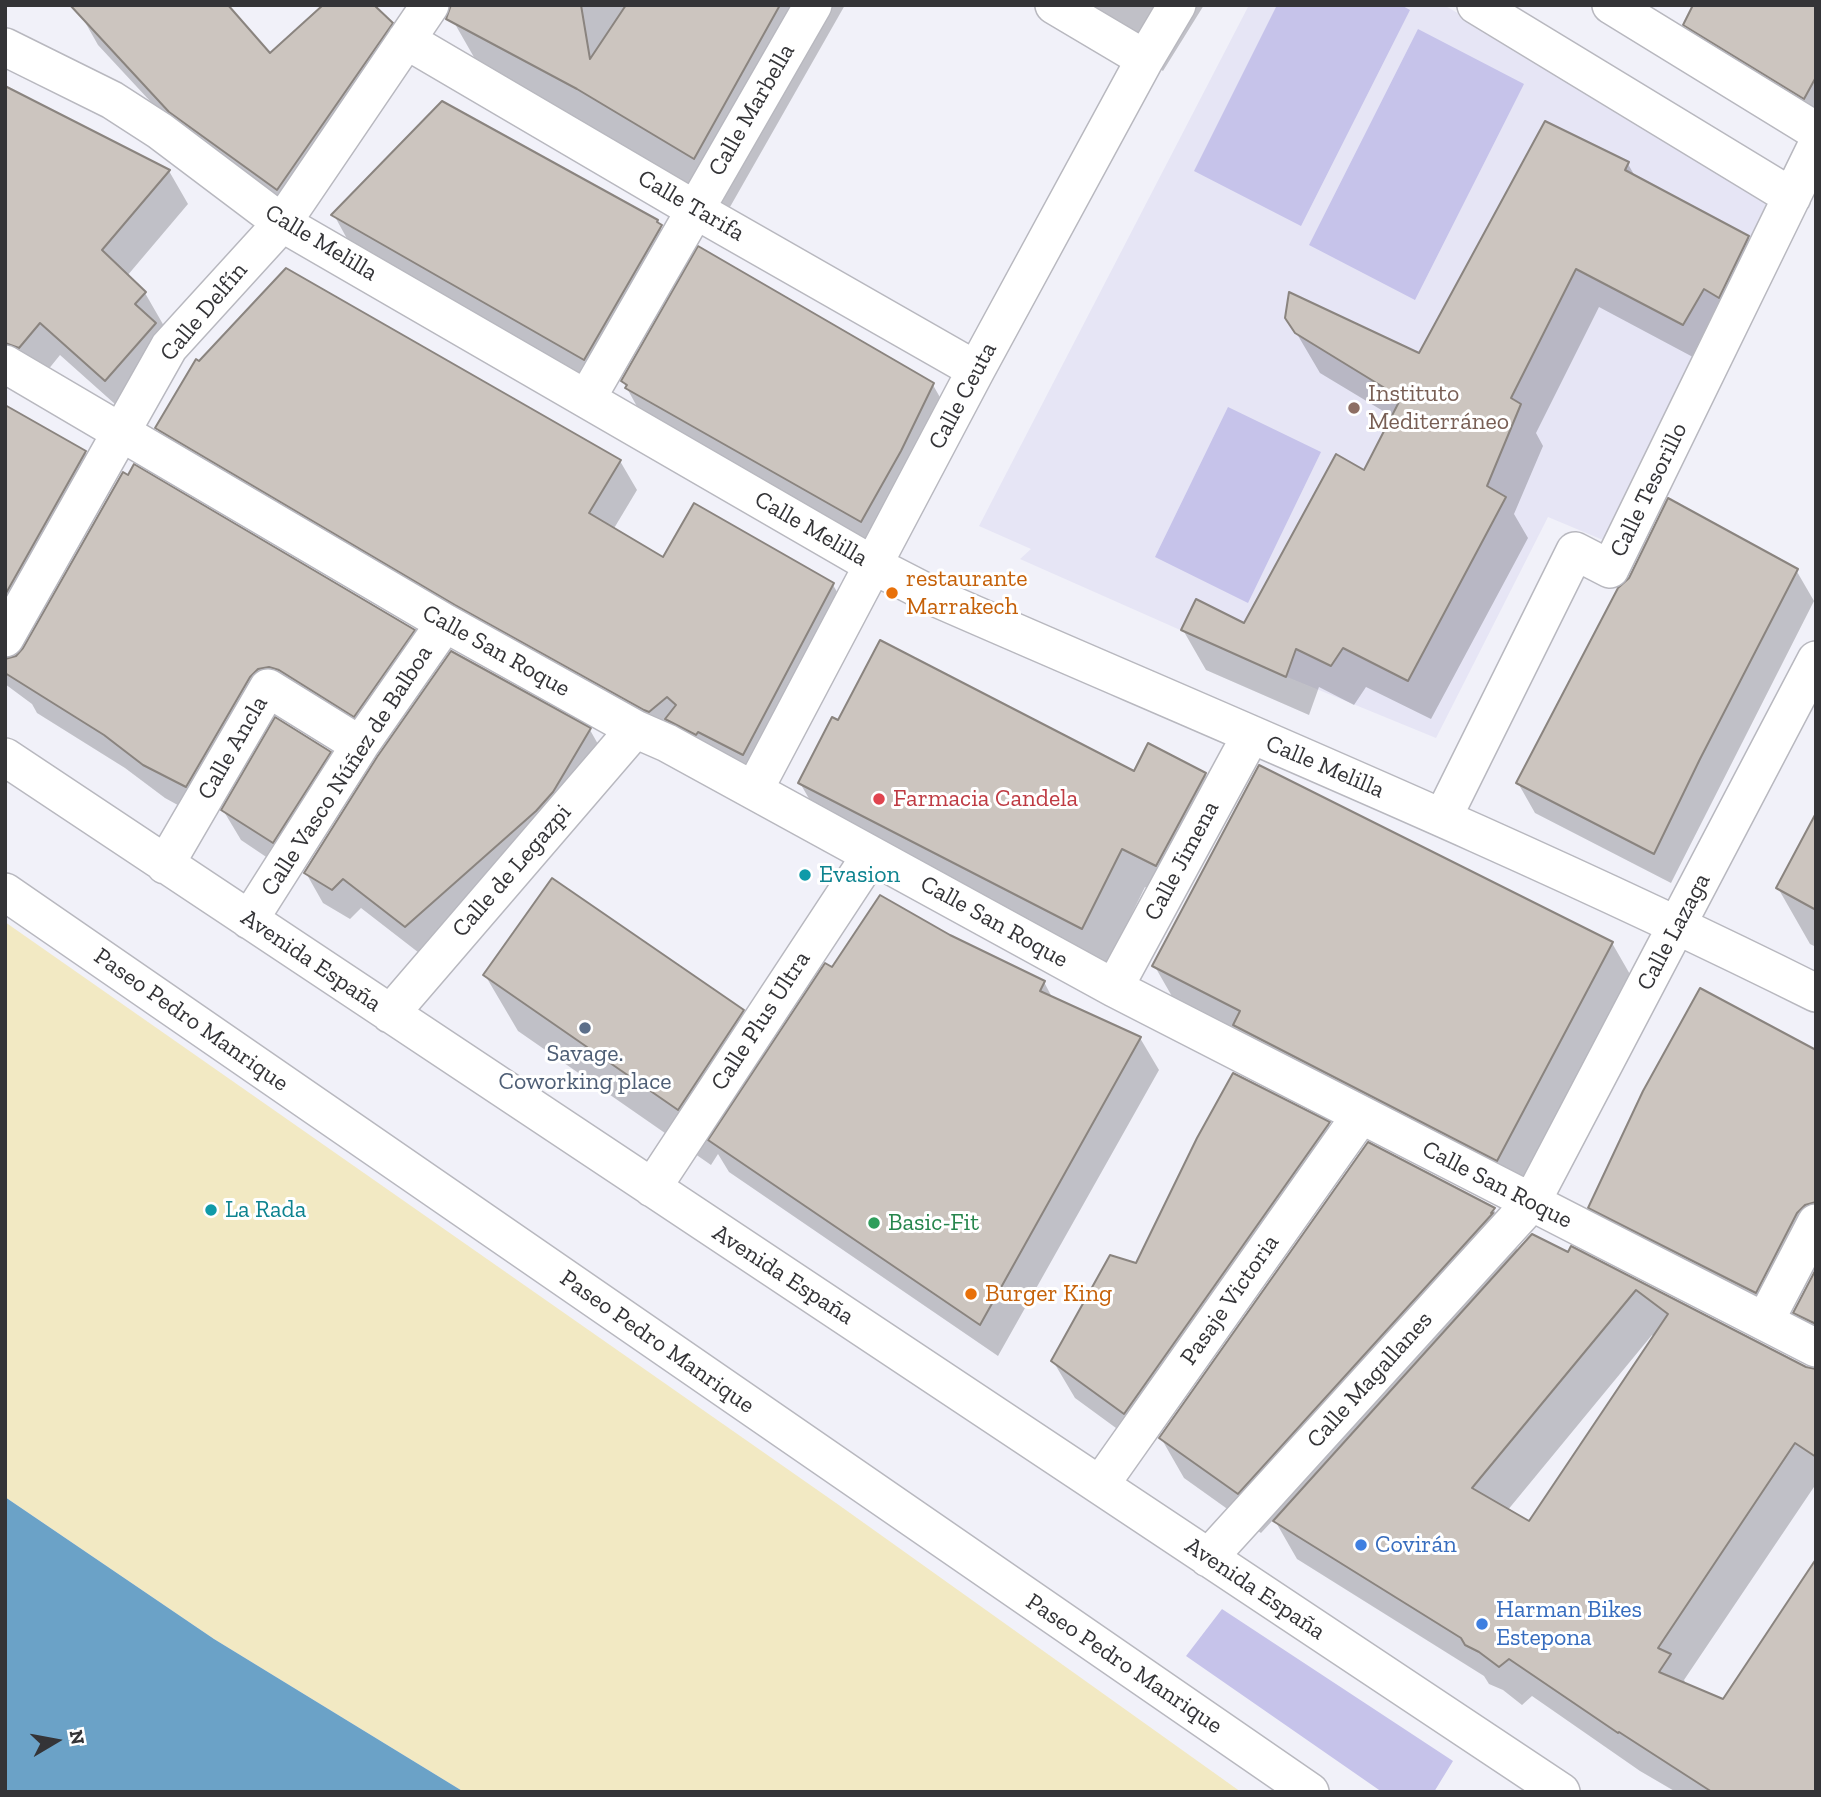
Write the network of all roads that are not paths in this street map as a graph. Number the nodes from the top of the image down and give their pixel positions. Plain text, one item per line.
1 (430, 5) edge
2 (813, 5) edge
3 (1054, 5) edge
4 (1177, 5) edge
5 (1476, 5) edge
6 (1611, 5) edge
7 (406, 40) junction
8 (5, 47) edge
9 (1145, 59) junction
10 (1816, 131) edge
11 (1816, 147) edge
12 (1792, 197) junction
13 (694, 209) junction
14 (282, 223) junction
15 (5, 364) edge
16 (976, 370) junction
17 (586, 398) junction
18 (121, 431) junction
19 (873, 565) junction
20 (445, 623) junction
21 (5, 638) edge
22 (1810, 684) edge
23 (635, 729) junction
24 (1251, 735) junction
25 (360, 745) junction
26 (5, 757) edge
27 (754, 790) junction
28 (1443, 817) junction
29 (871, 855) junction
30 (165, 865) junction
31 (5, 892) edge
32 (249, 920) junction
33 (1679, 925) junction
34 (1114, 988) junction
35 (1816, 993) edge
36 (390, 1014) junction
37 (1361, 1115) junction
38 (652, 1188) junction
39 (1531, 1203) junction
40 (1816, 1223) edge
41 (1765, 1321) junction
42 (1816, 1348) edge
43 (1100, 1485) junction
44 (1208, 1558) junction
45 (1310, 1792) edge
46 (1561, 1792) edge

1 - 7 street, Calle Delfín
2 - 13 street, Calle Marbella
3 - 9 street
4 - 9 street, Calle Ceuta
5 - 12 street
6 - 10 street
7 - 13 street, Calle Tarifa
7 - 14 street, Calle Delfín
8 - 14 street, Calle Melilla
9 - 16 street, Calle Ceuta
11 - 12 street, Calle Tesorillo
12 - 28 street, Calle Tesorillo
13 - 16 street, Calle Tarifa
13 - 17 street, Calle Marbella
14 - 17 street, Calle Melilla
14 - 18 street, Calle Delfín
15 - 18 street, Calle San Roque
16 - 19 street, Calle Ceuta
17 - 19 street, Calle Melilla
18 - 20 street, Calle San Roque
18 - 21 street, Calle Delfín
19 - 24 street, Calle Melilla
19 - 27 street, Calle Ceuta
20 - 23 street, Calle San Roque
20 - 25 street, Calle Vasco Núñez de Balboa
22 - 33 street, Calle Lazaga
23 - 27 street, Calle San Roque
23 - 36 street, Calle de Legazpi
24 - 28 street, Calle Melilla
24 - 34 street, Calle Jimena
25 - 30 street, Calle Ancla
25 - 32 street, Calle Vasco Núñez de Balboa
26 - 30 street, Avenida España
27 - 29 street, Calle San Roque
28 - 33 street, Calle Melilla
29 - 34 street, Calle San Roque
29 - 38 street, Calle Plus Ultra
30 - 32 street, Avenida España
31 - 45 street, Paseo Pedro Manrique
32 - 36 street, Avenida España
33 - 35 street, Calle Melilla
33 - 39 street, Calle Lazaga
34 - 37 street, Calle San Roque
36 - 38 street, Avenida España
37 - 39 street, Calle San Roque
37 - 43 street, Pasaje Victoria
38 - 43 street, Avenida España
39 - 41 street, Calle San Roque
39 - 44 street, Calle Magallanes
40 - 41 street
41 - 42 street, Calle San Roque
43 - 44 street, Avenida España
44 - 46 street, Avenida España

